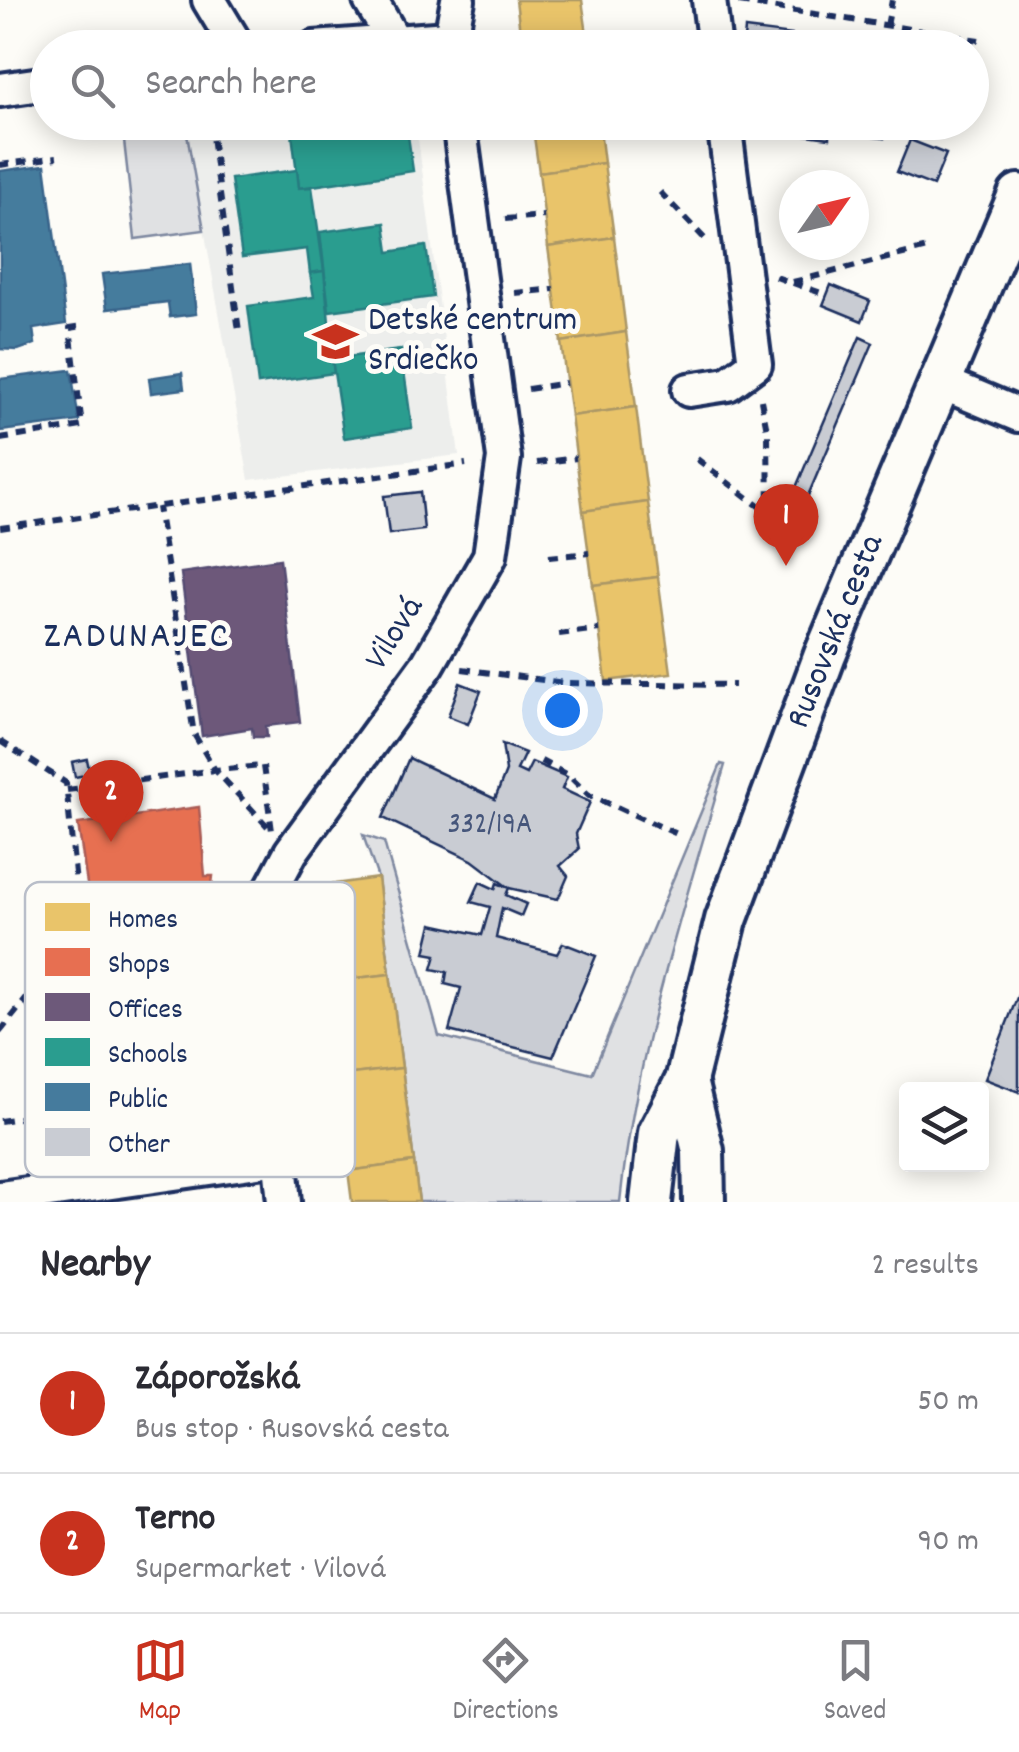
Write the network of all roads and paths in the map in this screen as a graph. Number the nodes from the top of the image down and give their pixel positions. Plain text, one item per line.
1 (210, 0) edge
2 (370, 0) edge
3 (458, 0) edge
4 (710, 0) edge
5 (723, 0) edge
6 (892, 0) edge
7 (887, 26) junction
8 (228, 30) edge
9 (388, 30) edge
10 (452, 30) edge
11 (713, 30) edge
12 (913, 30) edge
13 (30, 86) edge
14 (0, 90) edge
15 (212, 140) edge
16 (461, 140) edge
17 (726, 140) edge
18 (57, 157) dead end
19 (0, 165) edge
20 (660, 192) dead end
21 (1019, 194) edge
22 (544, 216) dead end
23 (504, 219) dead end
24 (927, 248) dead end
25 (741, 264) junction
26 (792, 282) junction
27 (554, 289) dead end
28 (514, 293) dead end
29 (827, 296) dead end
30 (83, 326) dead end
31 (239, 331) dead end
32 (755, 364) junction
33 (940, 382) junction
34 (566, 384) dead end
35 (527, 389) dead end
36 (689, 390) dead end
37 (1019, 414) edge
38 (0, 439) edge
39 (576, 458) dead end
40 (697, 459) dead end
41 (537, 463) dead end
42 (466, 464) dead end
43 (800, 495) dead end
44 (158, 507) junction
45 (769, 513) junction
46 (0, 528) edge
47 (589, 553) dead end
48 (549, 557) dead end
49 (599, 629) dead end
50 (559, 634) dead end
51 (428, 664) junction
52 (735, 684) dead end
53 (0, 741) edge
54 (542, 761) dead end
55 (214, 770) junction
56 (67, 790) junction
57 (682, 836) dead end
58 (76, 882) edge
59 (275, 882) edge
60 (25, 1004) edge
61 (25, 1007) edge
62 (22, 1008) junction
63 (0, 1032) edge
64 (686, 1082) junction
65 (25, 1117) edge
66 (0, 1121) edge
67 (146, 1177) edge
68 (281, 1177) edge
69 (0, 1198) edge
70 (284, 1202) edge
71 (651, 1202) edge
72 (704, 1202) edge

1 - 8 street
2 - 9 street
3 - 10 street
4 - 11 street
5 - 7 path
6 - 7 path
7 - 12 path
13 - 14 street
15 - 31 path
16 - 51 street, Vilová
17 - 25 street
18 - 19 path
20 - 25 path
21 - 33 street, Rusovská cesta
22 - 23 path
24 - 26 path
25 - 26 path
25 - 32 street
26 - 29 path
27 - 28 path
30 - 38 path
32 - 36 street
32 - 45 path
33 - 37 street
33 - 64 street, Rusovská cesta
34 - 35 path
39 - 41 path
40 - 45 path
42 - 44 path
43 - 45 path
44 - 46 path
44 - 55 path
47 - 48 path
49 - 50 path
51 - 52 path
51 - 59 street, Vilová
53 - 56 path
54 - 57 path
55 - 55 path
55 - 56 path
56 - 58 path
60 - 62 path
61 - 62 path
62 - 63 path
64 - 71 street, Rusovská cesta
64 - 72 street, Rusovská cesta
65 - 66 path
67 - 69 street
68 - 70 street, Vilová

